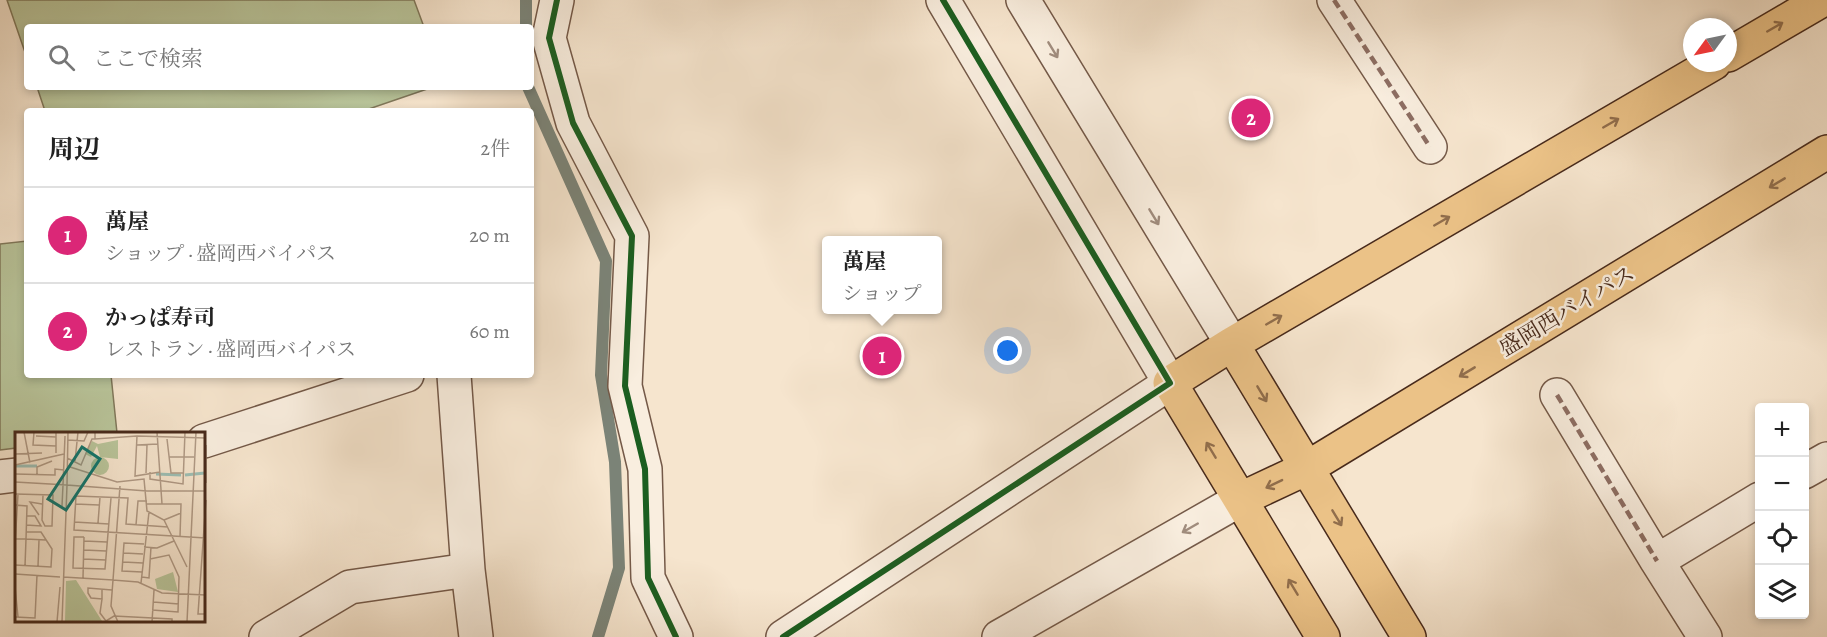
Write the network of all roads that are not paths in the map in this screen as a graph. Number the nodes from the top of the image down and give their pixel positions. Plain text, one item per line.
1 (557, 0) edge
2 (943, 0) edge
3 (1023, 0) edge
4 (1334, 0) edge
5 (1822, 0) edge
6 (1737, 50) edge
7 (1699, 72) edge
8 (1430, 147) dead end
9 (1827, 152) edge
10 (1232, 344) junction
11 (398, 378) edge
12 (454, 378) edge
13 (1170, 383) junction
14 (1557, 395) dead end
15 (206, 440) edge
16 (1827, 459) edge
17 (1307, 468) junction
18 (1809, 469) edge
19 (15, 475) edge
20 (0, 477) edge
21 (1241, 500) junction
22 (1755, 502) edge
23 (1657, 561) junction
24 (468, 570) junction
25 (266, 637) edge
26 (476, 637) edge
27 (676, 637) edge
28 (783, 637) edge
29 (999, 637) edge
30 (1323, 637) edge
31 (1408, 637) edge
32 (1705, 637) edge

1 - 27 street
2 - 13 street
3 -> 10 street
4 - 8 street
6 -> 5 highway
10 -> 7 highway
9 -> 17 highway, 盛岡西バイパス
10 - 13 highway
10 -> 17 highway
11 - 15 street
12 - 24 street
21 -> 13 highway
13 - 28 street
14 - 23 street
16 - 18 street
17 -> 21 highway, 盛岡西バイパス
17 -> 31 highway
19 - 20 street
21 -> 29 street
30 -> 21 highway
22 - 23 street
23 - 32 street
24 - 25 street
24 - 26 street

